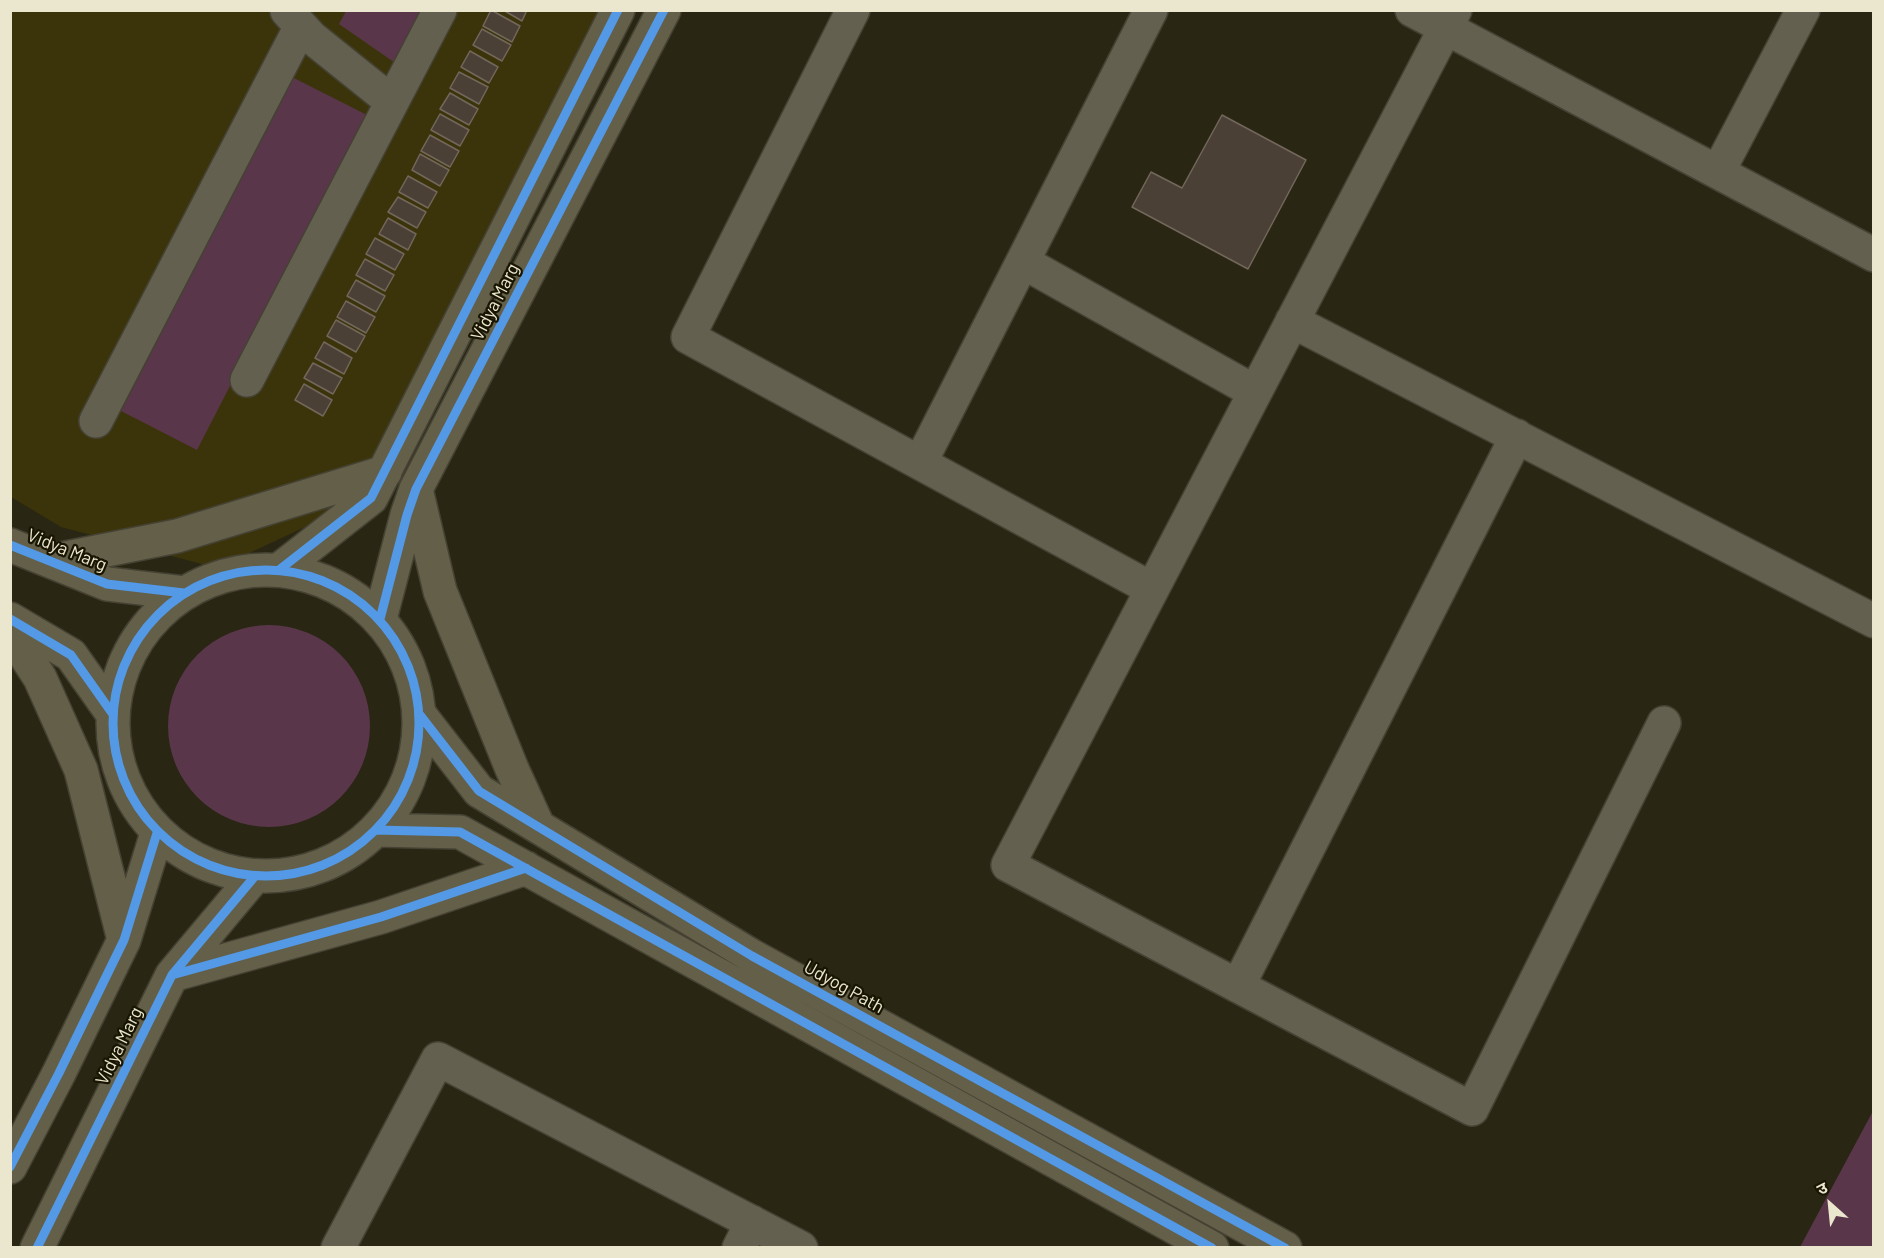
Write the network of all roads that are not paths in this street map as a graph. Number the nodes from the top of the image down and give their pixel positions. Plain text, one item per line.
1 (440, 10) edge
2 (618, 10) edge
3 (664, 10) edge
4 (853, 10) edge
5 (1151, 10) edge
6 (1412, 10) edge
7 (1803, 10) edge
8 (1450, 19) edge
9 (306, 21) edge
10 (392, 102) junction
11 (1718, 172) junction
12 (1874, 255) edge
13 (1023, 262) junction
14 (1292, 321) junction
15 (247, 380) dead end
16 (1255, 392) junction
17 (96, 422) dead end
18 (1517, 436) junction
19 (920, 463) junction
20 (385, 472) junction
21 (416, 489) junction
22 (10, 545) edge
23 (51, 561) junction
24 (279, 570) junction
25 (1152, 589) junction
26 (184, 593) junction
27 (380, 619) junction
28 (10, 620) edge
29 (1874, 621) edge
30 (10, 632) edge
31 (112, 713) junction
32 (420, 715) junction
33 (1664, 723) dead end
34 (538, 826) junction
35 (376, 830) junction
36 (158, 833) junction
37 (526, 868) junction
38 (255, 876) junction
39 (124, 940) junction
40 (172, 975) junction
41 (1238, 986) junction
42 (10, 1167) edge
43 (746, 1235) edge
44 (37, 1248) edge
45 (338, 1248) edge
46 (801, 1248) edge
47 (1212, 1248) edge
48 (1285, 1248) edge

1 - 10 street
2 - 20 main road, Vidya Marg
3 - 21 main road, Vidya Marg
4 - 19 street
5 - 13 street
6 - 8 street
7 - 11 street
8 - 11 street
8 - 14 street
9 - 10 street
9 - 17 street
10 - 15 street
11 - 12 street
13 - 16 street
13 - 19 street
14 - 16 street
14 - 18 street
16 - 25 street
18 - 29 street
18 - 41 street
19 - 25 street
20 - 23 main road
20 - 24 main road, Vidya Marg
21 - 27 main road, Vidya Marg
21 - 34 main road
22 - 23 main road, Vidya Marg
23 - 26 main road, Vidya Marg
24 - 26 main road
24 - 27 main road
25 - 41 street
26 - 31 main road
27 - 32 main road
28 - 31 main road
30 - 39 main road
31 - 36 main road
32 - 34 main road, Udyog Path
32 - 35 main road
33 - 41 street
34 - 48 main road, Udyog Path
35 - 37 main road
35 - 38 main road
36 - 38 main road
36 - 39 main road
37 - 40 main road
37 - 47 main road
38 - 40 main road, Vidya Marg
39 - 42 main road
40 - 44 main road, Vidya Marg
43 - 45 street
43 - 46 street

